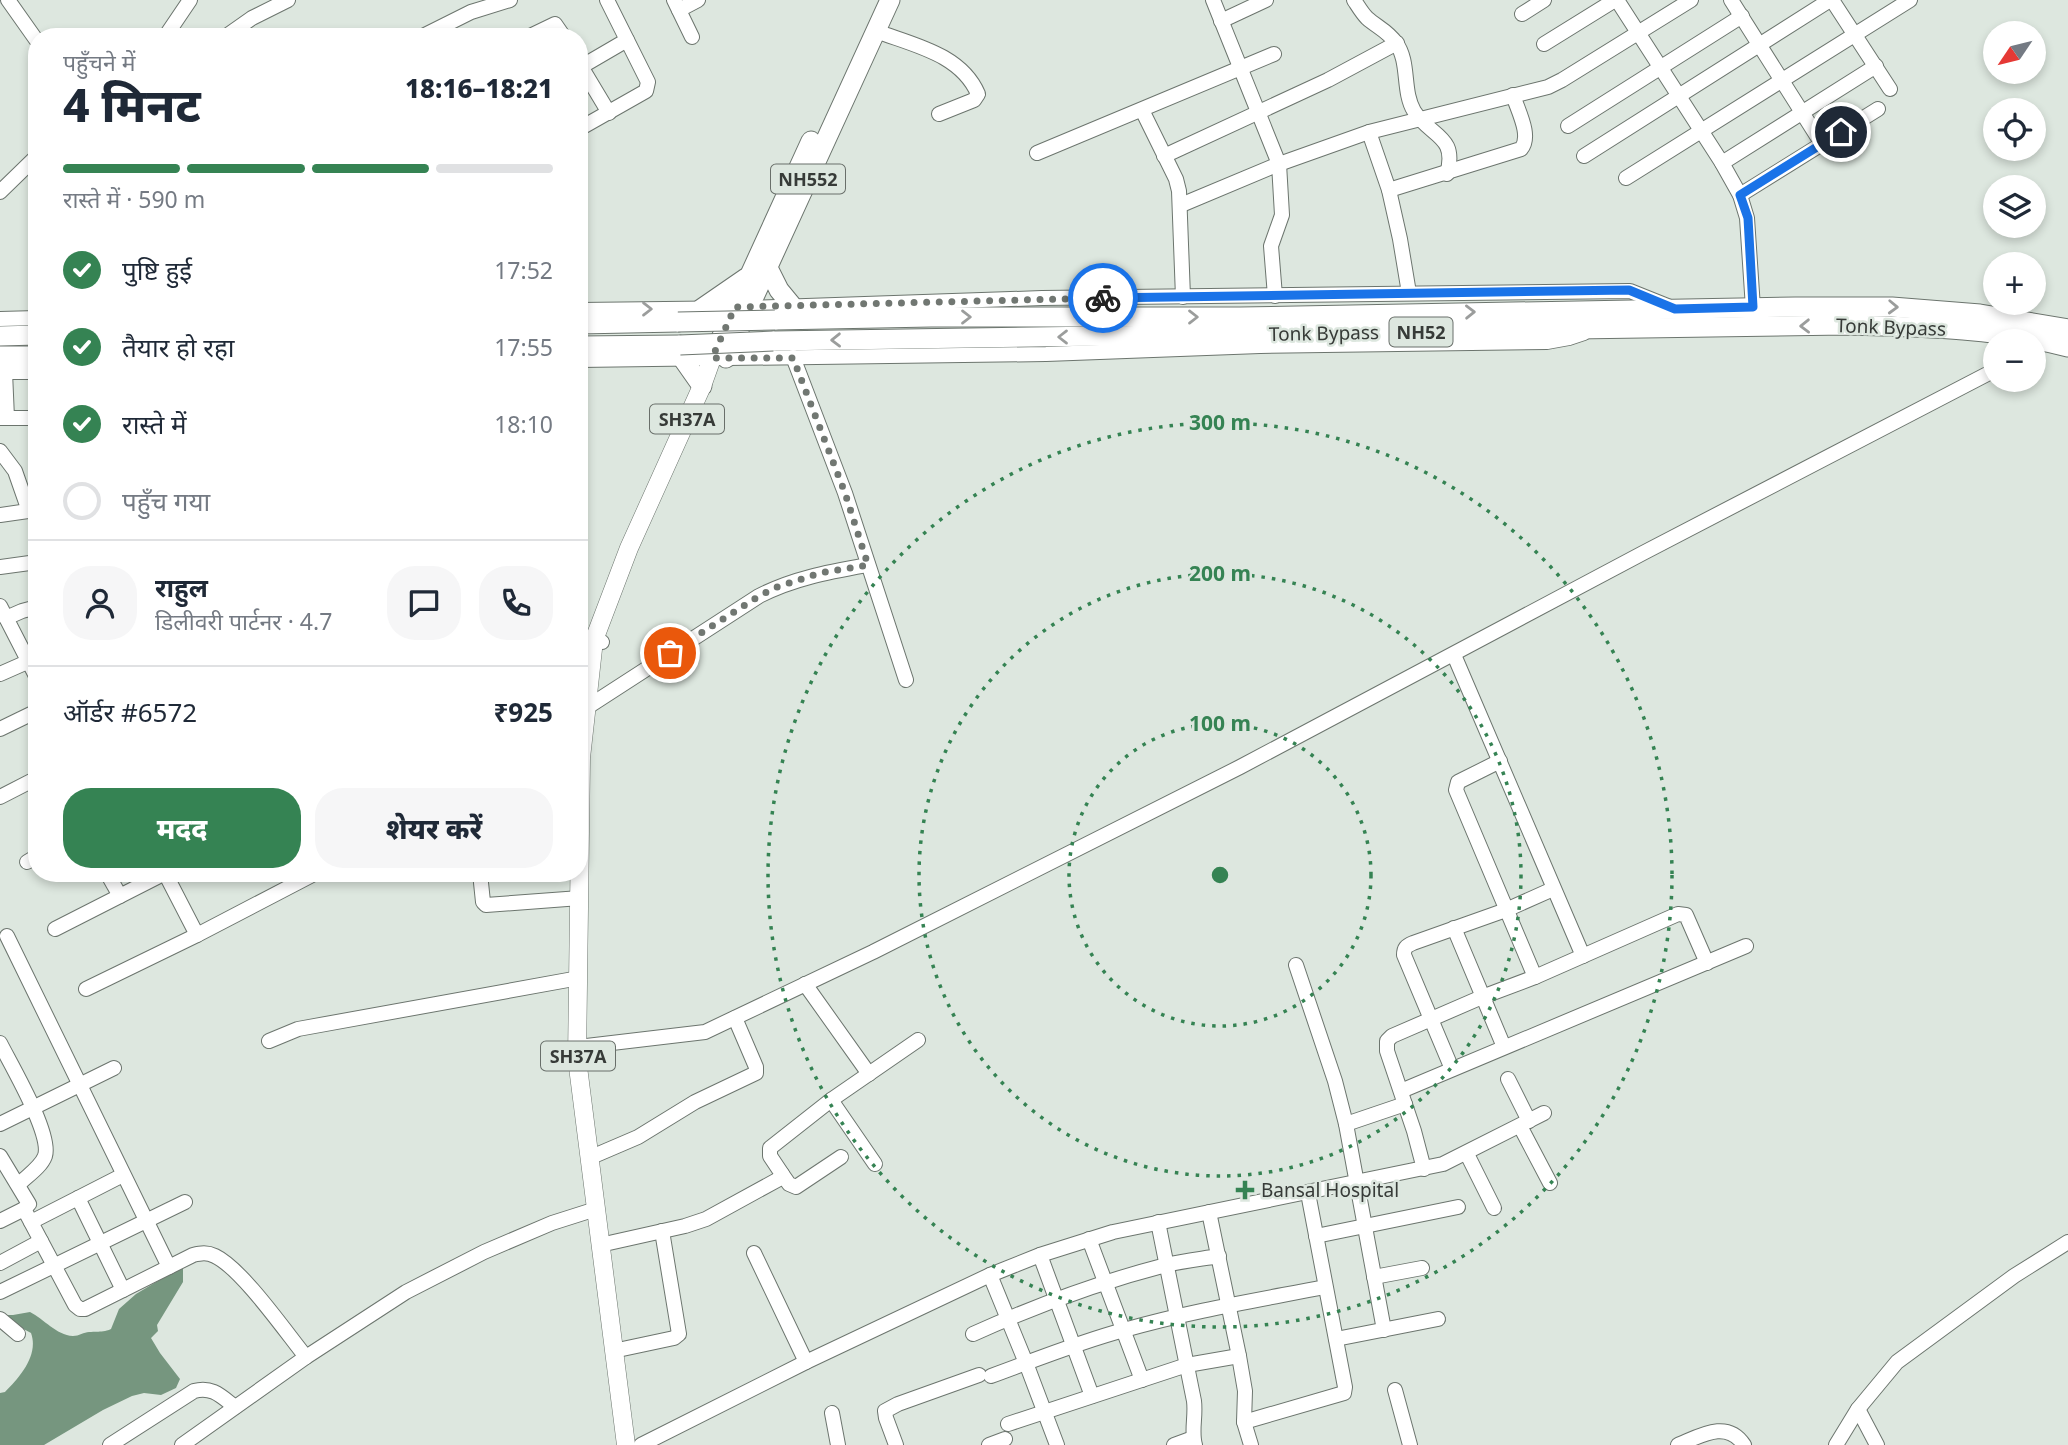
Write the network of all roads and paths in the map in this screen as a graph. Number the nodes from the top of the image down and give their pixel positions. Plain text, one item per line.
1 (190, 0) edge
2 (288, 0) edge
3 (510, 0) edge
4 (607, 0) edge
5 (698, 0) edge
6 (875, 0) edge
7 (890, 0) edge
8 (1213, 0) edge
9 (1266, 0) edge
10 (1354, 0) edge
11 (1544, 0) edge
12 (1616, 0) edge
13 (1691, 0) edge
14 (1731, 0) edge
15 (1831, 0) edge
16 (1910, 0) edge
17 (6, 3) edge
18 (677, 5) edge
19 (1522, 14) dead end
20 (1742, 16) junction
21 (1221, 21) junction
22 (171, 28) edge
23 (238, 28) edge
24 (453, 28) edge
25 (28, 30) edge
26 (876, 31) junction
27 (1638, 33) junction
28 (1856, 35) junction
29 (692, 37) dead end
30 (627, 40) junction
31 (1397, 43) junction
32 (1544, 44) dead end
33 (1759, 45) junction
34 (1274, 54) dead end
35 (588, 62) edge
36 (1876, 66) junction
37 (1660, 67) junction
38 (1241, 68) junction
39 (588, 79) edge
40 (1782, 82) junction
41 (1890, 89) dead end
42 (1513, 96) junction
43 (1679, 96) junction
44 (1878, 109) dead end
45 (1142, 110) junction
46 (1259, 111) junction
47 (1801, 111) junction
48 (609, 113) junction
49 (939, 114) dead end
50 (1420, 118) junction
51 (588, 124) edge
52 (1568, 126) dead end
53 (1700, 130) junction
54 (1370, 132) junction
55 (1822, 144) junction
56 (1037, 153) dead end
57 (1164, 156) junction
58 (1584, 156) dead end
59 (1721, 163) junction
60 (1279, 164) junction
61 (28, 165) edge
62 (1447, 174) junction
63 (1626, 178) dead end
64 (1389, 190) junction
65 (0, 192) edge
66 (1740, 195) junction
67 (1181, 205) junction
68 (768, 268) junction
69 (749, 276) junction
70 (1409, 293) junction
71 (1275, 296) junction
72 (1183, 298) junction
73 (743, 307) junction
74 (793, 307) junction
75 (1753, 307) junction
76 (701, 309) junction
77 (1675, 309) junction
78 (588, 310) edge
79 (28, 318) edge
80 (0, 319) edge
81 (588, 324) edge
82 (1596, 329) junction
83 (2068, 329) edge
84 (1983, 333) edge
85 (28, 335) edge
86 (0, 336) edge
87 (2046, 346) edge
88 (588, 347) edge
89 (2068, 347) edge
90 (682, 352) junction
91 (28, 358) edge
92 (719, 358) junction
93 (793, 358) junction
94 (588, 359) edge
95 (2, 367) edge
96 (28, 371) edge
97 (1983, 376) edge
98 (702, 386) junction
99 (4, 418) edge
100 (28, 418) edge
101 (0, 453) edge
102 (28, 500) edge
103 (28, 512) edge
104 (0, 515) edge
105 (28, 563) edge
106 (868, 565) junction
107 (0, 567) edge
108 (28, 609) edge
109 (2, 613) edge
110 (592, 640) edge
111 (28, 653) edge
112 (1454, 655) junction
113 (28, 661) edge
114 (0, 674) edge
115 (906, 680) dead end
116 (588, 693) edge
117 (588, 707) edge
118 (28, 715) edge
119 (0, 729) edge
120 (1500, 761) junction
121 (28, 783) edge
122 (0, 797) edge
123 (112, 882) edge
124 (147, 882) edge
125 (170, 882) edge
126 (299, 882) edge
127 (481, 882) edge
128 (580, 882) edge
129 (1553, 889) junction
130 (120, 896) junction
131 (580, 898) junction
132 (1506, 910) junction
133 (1454, 928) junction
134 (55, 929) dead end
135 (7, 936) dead end
136 (197, 936) junction
137 (1746, 946) dead end
138 (1583, 956) junction
139 (1707, 963) junction
140 (1296, 965) dead end
141 (1535, 977) junction
142 (579, 978) junction
143 (804, 984) junction
144 (86, 989) dead end
145 (1482, 997) junction
146 (735, 1017) junction
147 (1432, 1019) junction
148 (918, 1040) dead end
149 (269, 1041) dead end
150 (0, 1043) edge
151 (578, 1047) junction
152 (1504, 1047) junction
153 (114, 1068) dead end
154 (1452, 1069) junction
155 (869, 1074) junction
156 (1508, 1079) dead end
157 (79, 1086) junction
158 (1403, 1098) junction
159 (831, 1100) junction
160 (33, 1108) junction
161 (1545, 1113) dead end
162 (0, 1124) edge
163 (1346, 1124) junction
164 (1524, 1124) junction
165 (1467, 1154) junction
166 (0, 1156) edge
167 (841, 1157) dead end
168 (589, 1158) junction
169 (874, 1164) dead end
170 (1424, 1169) junction
171 (782, 1174) junction
172 (123, 1175) junction
173 (1356, 1183) junction
174 (1550, 1183) dead end
175 (19, 1184) junction
176 (1308, 1193) junction
177 (78, 1198) junction
178 (185, 1202) dead end
179 (1458, 1207) dead end
180 (1494, 1208) dead end
181 (596, 1209) junction
182 (1209, 1212) junction
183 (28, 1215) junction
184 (0, 1221) edge
185 (146, 1222) junction
186 (1158, 1222) junction
187 (1364, 1225) junction
188 (662, 1231) junction
189 (1316, 1236) junction
190 (1089, 1239) junction
191 (41, 1241) junction
192 (2068, 1242) edge
193 (100, 1244) junction
194 (600, 1245) junction
195 (754, 1253) dead end
196 (1040, 1255) junction
197 (1219, 1256) junction
198 (0, 1263) edge
199 (1167, 1265) junction
200 (54, 1266) junction
201 (169, 1267) junction
202 (1422, 1268) dead end
203 (990, 1275) junction
204 (1374, 1277) junction
205 (1106, 1283) junction
206 (1325, 1287) junction
207 (123, 1290) junction
208 (0, 1292) edge
209 (1057, 1300) junction
210 (1229, 1305) junction
211 (1177, 1316) junction
212 (1007, 1318) junction
213 (0, 1319) edge
214 (1438, 1319) dead end
215 (1123, 1330) junction
216 (1384, 1330) junction
217 (18, 1334) dead end
218 (973, 1334) dead end
219 (1336, 1339) junction
220 (1073, 1346) junction
221 (613, 1351) junction
222 (1239, 1356) junction
223 (306, 1357) junction
224 (806, 1362) junction
225 (1026, 1363) junction
226 (1187, 1365) junction
227 (1142, 1380) junction
228 (1395, 1391) dead end
229 (1092, 1396) junction
230 (235, 1407) junction
231 (1858, 1409) junction
232 (1044, 1412) junction
233 (832, 1413) dead end
234 (1244, 1422) junction
235 (1194, 1442) edge
236 (110, 1445) edge
237 (182, 1445) edge
238 (626, 1445) edge
239 (640, 1445) edge
240 (838, 1445) edge
241 (896, 1445) edge
242 (989, 1445) edge
243 (1057, 1445) edge
244 (1174, 1445) edge
245 (1251, 1445) edge
246 (1410, 1445) edge
247 (1678, 1445) edge
248 (1744, 1445) edge
249 (1836, 1445) edge
250 (1877, 1445) edge

1 - 22 street
2 - 23 street
3 - 24 street
4 - 30 street
5 - 18 street
6 - 69 highway, NH552
7 - 26 highway, NH552
8 - 21 street
9 - 21 street
10 - 31 street
11 - 19 street
12 - 27 street
12 - 32 street
13 - 27 street
14 - 20 street
15 - 28 street
15 - 33 street
16 - 28 street
17 - 25 street
18 - 29 street
20 - 33 street
20 - 37 street
21 - 38 street
26 - 49 street
26 - 68 highway, NH552
27 - 37 street
27 - 42 street
28 - 36 street
28 - 40 street
30 - 35 street
30 - 48 street
31 - 46 street
31 - 50 street
33 - 40 street
33 - 43 street
34 - 38 street
36 - 41 street
36 - 47 street
37 - 43 street
37 - 52 street
38 - 45 street
38 - 46 street
39 - 48 street
40 - 47 street
40 - 53 street
42 - 50 street
42 - 62 street
43 - 53 street
43 - 58 street
44 - 55 street
45 - 56 street
45 - 57 street
46 - 57 street
46 - 60 street
47 - 55 street
47 - 59 street
48 - 51 street
50 - 54 street
50 - 62 street
53 - 59 street
53 - 63 street
54 - 60 street
54 - 64 street
55 - 66 street
57 - 67 street
59 - 66 street
60 - 67 street
60 - 71 street
61 - 65 street
62 - 64 street
64 - 70 street
66 - 75 street
67 - 72 street
68 - 73 highway, NH552
68 - 74 highway
69 - 73 highway, NH552
69 - 76 highway
70 - 71 street
70 - 77 street
71 - 72 street
72 - 74 street
73 - 74 street
73 - 76 street
73 - 92 highway, NH552
75 - 77 highway, NH52
75 -> 83 highway, NH52
78 -> 76 street
81 -> 77 highway, NH52, bridge
79 - 80 street
84 -> 82 highway, Tonk Bypass / NH52
82 -> 90 highway, Tonk Bypass / NH52, bridge
82 - 93 street
85 - 86 highway
87 - 89 highway, Tonk Bypass / NH52
88 - 90 highway, Tonk Bypass / NH52
90 - 92 street
90 - 94 street
90 - 98 highway
91 - 95 highway
92 - 93 street
92 - 98 main road, SH37A
92 - 110 main road, SH37A
93 - 106 street
95 - 96 street
95 - 99 street
97 - 112 street
98 - 110 main road, SH37A
99 - 100 street
101 - 102 street
103 - 104 street
105 - 107 street
106 - 115 street
106 - 117 street
108 - 109 street
109 - 111 street
110 - 116 main road, SH37A
112 - 120 street
112 - 143 street
113 - 114 street
118 - 119 street
120 - 129 street
120 - 132 street
121 - 122 street
123 - 130 street
124 - 130 street
125 - 136 street
126 - 136 street
127 - 131 street
128 - 131 main road, SH37A
129 - 132 street
129 - 138 street
130 - 134 street
131 - 142 main road, SH37A
132 - 133 street
132 - 141 street
133 - 145 street
133 - 147 street
135 - 157 street
136 - 144 street
137 - 139 street
138 - 139 street
138 - 141 street
139 - 152 street
140 - 163 street
141 - 145 street
142 - 149 street
142 - 151 main road, SH37A
143 - 146 street
143 - 155 street
145 - 147 street
145 - 152 street
146 - 151 street
146 - 168 street
147 - 154 street
147 - 158 street
148 - 155 street
150 - 160 street
151 - 168 main road, SH37A
152 - 154 street
153 - 157 street
154 - 158 street
155 - 159 street
156 - 164 street
157 - 160 street
157 - 172 street
158 - 163 street
158 - 170 street
159 - 169 street
159 - 171 street
160 - 162 street
160 - 175 street
161 - 164 street
163 - 173 street
164 - 165 street
164 - 174 street
165 - 170 street
165 - 180 street
166 - 175 street
167 - 171 street
168 - 181 main road, SH37A
170 - 173 street
171 - 188 street
172 - 177 street
172 - 185 street
173 - 176 street
173 - 187 street
175 - 183 street
176 - 182 street
176 - 189 street
177 - 183 street
177 - 193 street
178 - 185 street
179 - 187 street
181 - 194 main road, SH37A
181 - 223 street
182 - 186 street
182 - 197 street
183 - 184 street
183 - 191 street
185 - 193 street
185 - 201 street
186 - 190 street
186 - 199 street
187 - 189 street
187 - 204 street
188 - 194 street
188 - 221 street
189 - 206 street
190 - 196 street
190 - 205 street
191 - 198 street
191 - 200 street
192 - 231 street
193 - 200 street
193 - 207 street
194 - 221 main road, SH37A
195 - 224 street
196 - 203 street
196 - 209 street
197 - 199 street
197 - 210 street
199 - 205 street
199 - 211 street
200 - 207 street
200 - 208 street
201 - 207 street
201 - 223 street
202 - 204 street
203 - 212 street
203 - 224 street
204 - 216 street
205 - 209 street
205 - 215 street
206 - 210 street
206 - 219 street
209 - 212 street
209 - 220 street
210 - 211 street
210 - 222 street
211 - 215 street
211 - 226 street
212 - 218 street
212 - 225 street
213 - 217 street
214 - 216 street
215 - 220 street
215 - 227 street
216 - 219 street
219 - 234 street
220 - 225 street
220 - 229 street
221 - 238 main road, SH37A
222 - 226 street
222 - 234 street
223 - 230 street
224 - 239 street
225 - 232 street
225 - 241 street
226 - 227 street
226 - 235 street
227 - 229 street
228 - 246 street
229 - 232 street
230 - 236 street
230 - 237 street
231 - 249 street
231 - 250 street
232 - 242 street
232 - 243 street
233 - 240 street
234 - 245 street
235 - 244 street
247 - 248 street

